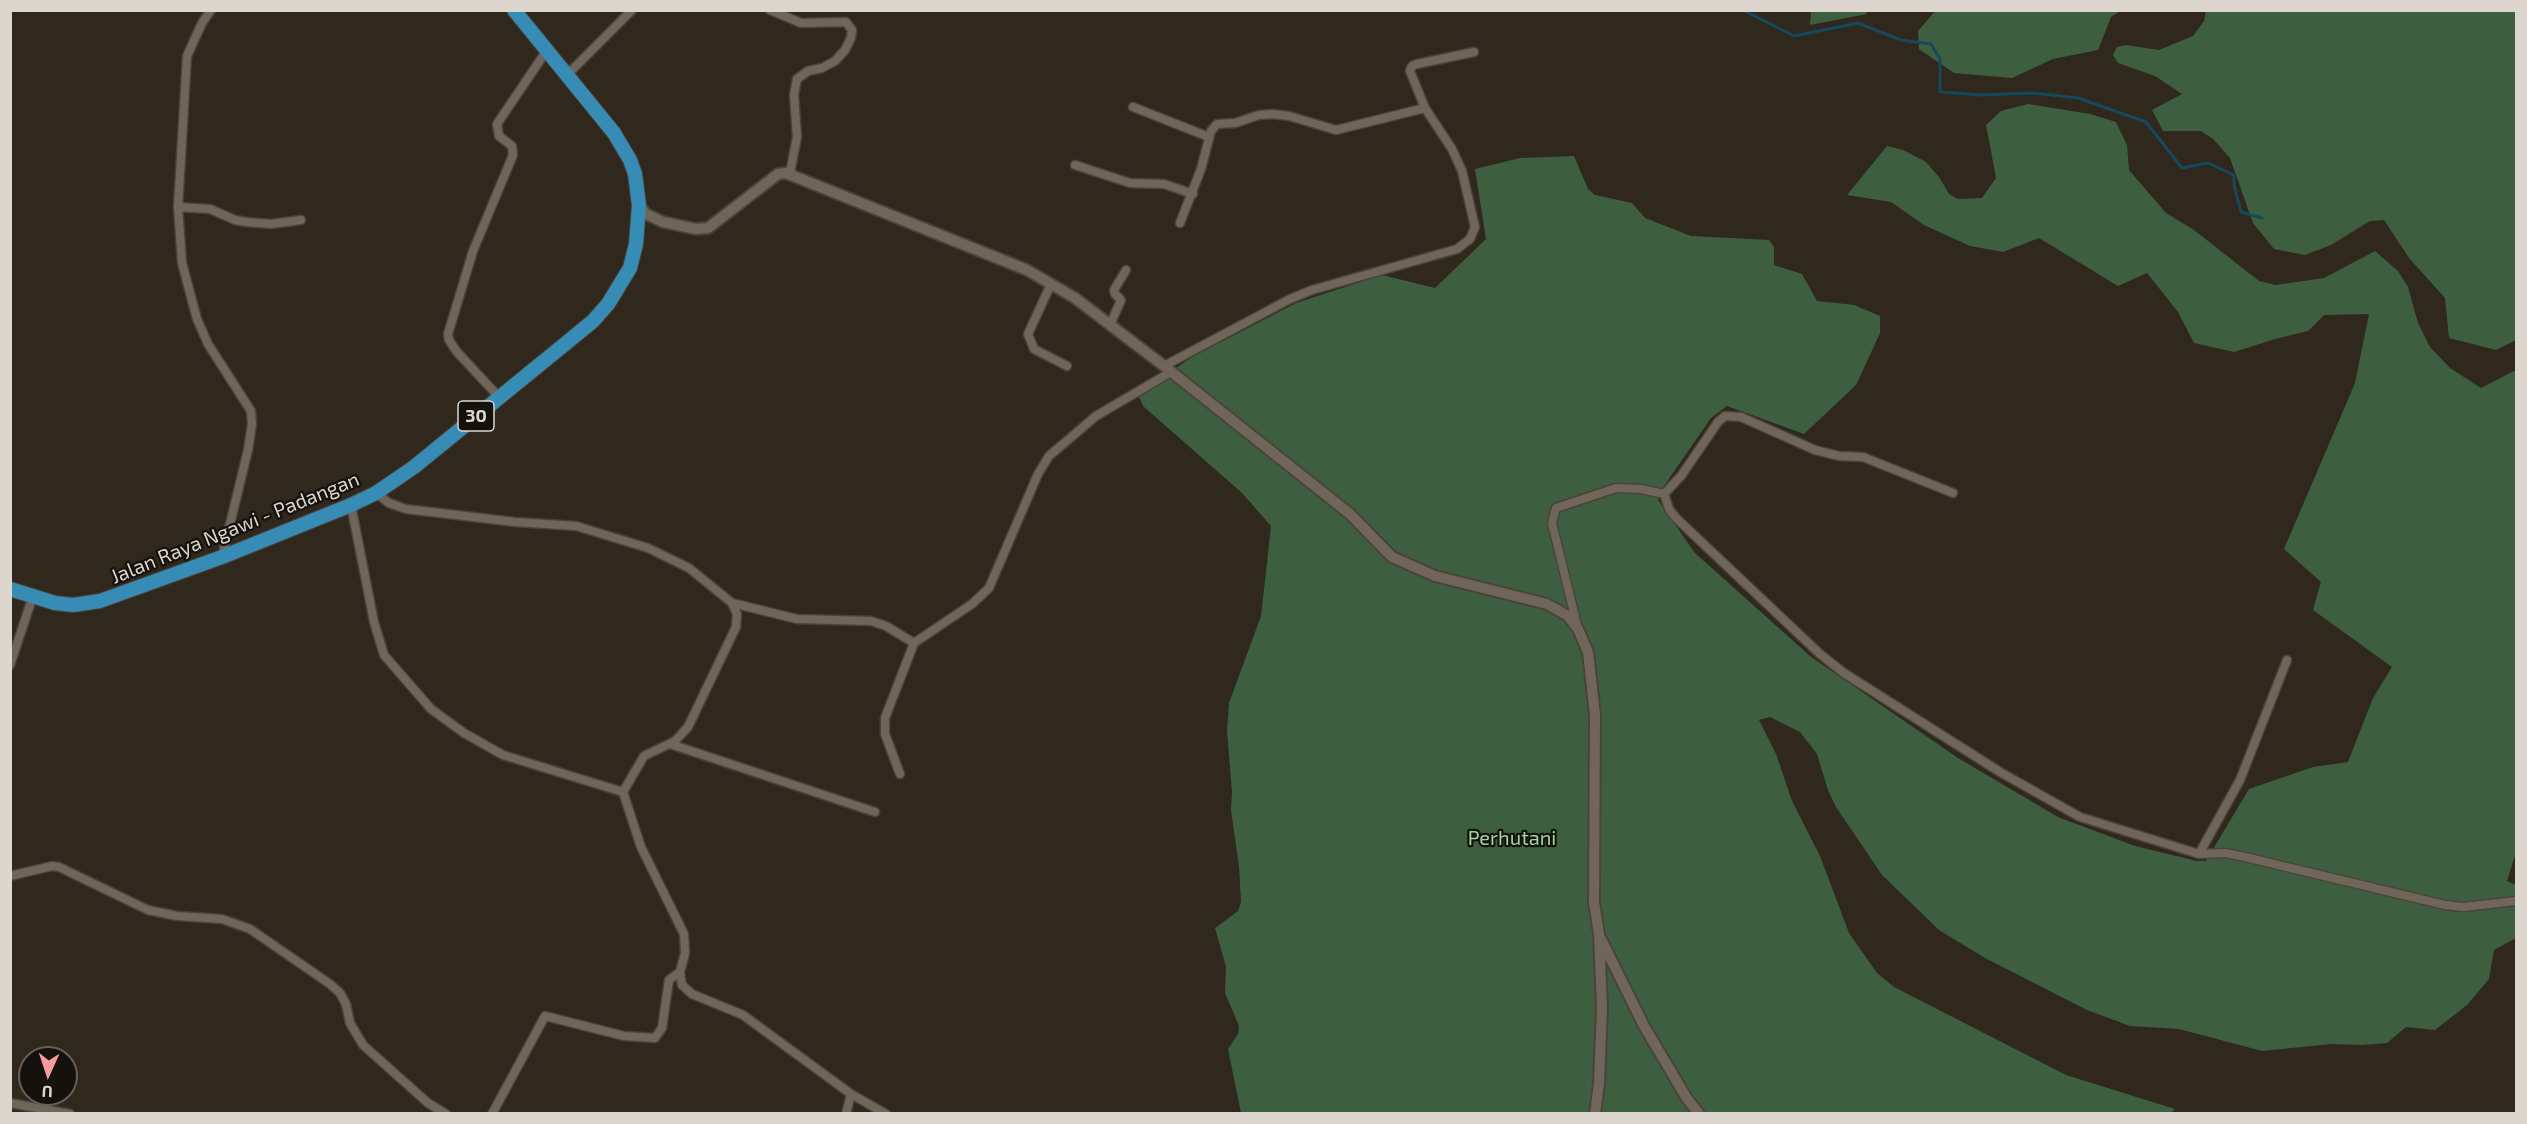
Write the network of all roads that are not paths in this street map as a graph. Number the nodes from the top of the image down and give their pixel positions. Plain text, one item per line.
1 (211, 10) edge
2 (514, 10) edge
3 (632, 10) edge
4 (770, 10) edge
5 (547, 50) junction
6 (1474, 52) dead end
7 (567, 75) junction
8 (1133, 107) dead end
9 (1425, 108) junction
10 (1209, 136) junction
11 (1075, 165) dead end
12 (789, 174) junction
13 (1193, 194) junction
14 (639, 205) junction
15 (178, 207) junction
16 (301, 220) dead end
17 (1180, 223) dead end
18 (1126, 270) dead end
19 (1051, 284) junction
20 (1110, 324) junction
21 (1067, 366) dead end
22 (1168, 369) junction
23 (500, 398) junction
24 (376, 493) junction
25 (1953, 493) dead end
26 (1664, 494) junction
27 (351, 505) junction
28 (222, 556) junction
29 (10, 589) edge
30 (33, 596) junction
31 (732, 603) junction
32 (1578, 629) junction
33 (914, 643) junction
34 (2288, 660) dead end
35 (10, 665) edge
36 (670, 744) junction
37 (900, 774) dead end
38 (623, 792) junction
39 (875, 812) dead end
40 (2199, 854) junction
41 (10, 876) edge
42 (2517, 901) edge
43 (1599, 934) junction
44 (680, 972) junction
45 (851, 1094) junction
46 (10, 1103) edge
47 (70, 1113) edge
48 (446, 1113) edge
49 (492, 1113) edge
50 (846, 1113) edge
51 (886, 1113) edge
52 (1595, 1113) edge
53 (1699, 1113) edge

1 - 15 street
2 - 5 highway, Jalan Raya Ngawi - Padangan / 30
3 - 7 street
4 - 12 street
5 - 7 highway, Jalan Raya Ngawi - Padangan / 30
5 - 23 street
6 - 9 street
7 - 14 highway, Jalan Raya Ngawi - Padangan / 30
8 - 10 street
9 - 10 street
9 - 22 street
10 - 13 street
11 - 13 street
12 - 14 street
12 - 19 street
13 - 17 street
14 - 23 highway, Jalan Raya Ngawi - Padangan / 30
15 - 16 street
15 - 28 street
18 - 20 street
19 - 20 street
19 - 21 street
20 - 22 street
22 - 32 street
22 - 33 street
23 - 24 highway, Jalan Raya Ngawi - Padangan / 30
24 - 27 highway, Jalan Raya Ngawi - Padangan / 30
24 - 31 street
25 - 26 street
26 - 32 street
26 - 40 street
27 - 28 highway, Jalan Raya Ngawi - Padangan / 30
27 - 38 street
28 - 30 highway, Jalan Raya Ngawi - Padangan / 30
29 - 30 highway, Jalan Raya Ngawi - Padangan / 30
30 - 35 street
31 - 33 street
31 - 36 street
32 - 43 street
33 - 37 street
34 - 40 street
36 - 38 street
36 - 39 street
38 - 44 street
40 - 42 street
41 - 48 street
43 - 52 street
43 - 53 street
44 - 45 street
44 - 49 street
45 - 50 street
45 - 51 street
46 - 47 street

